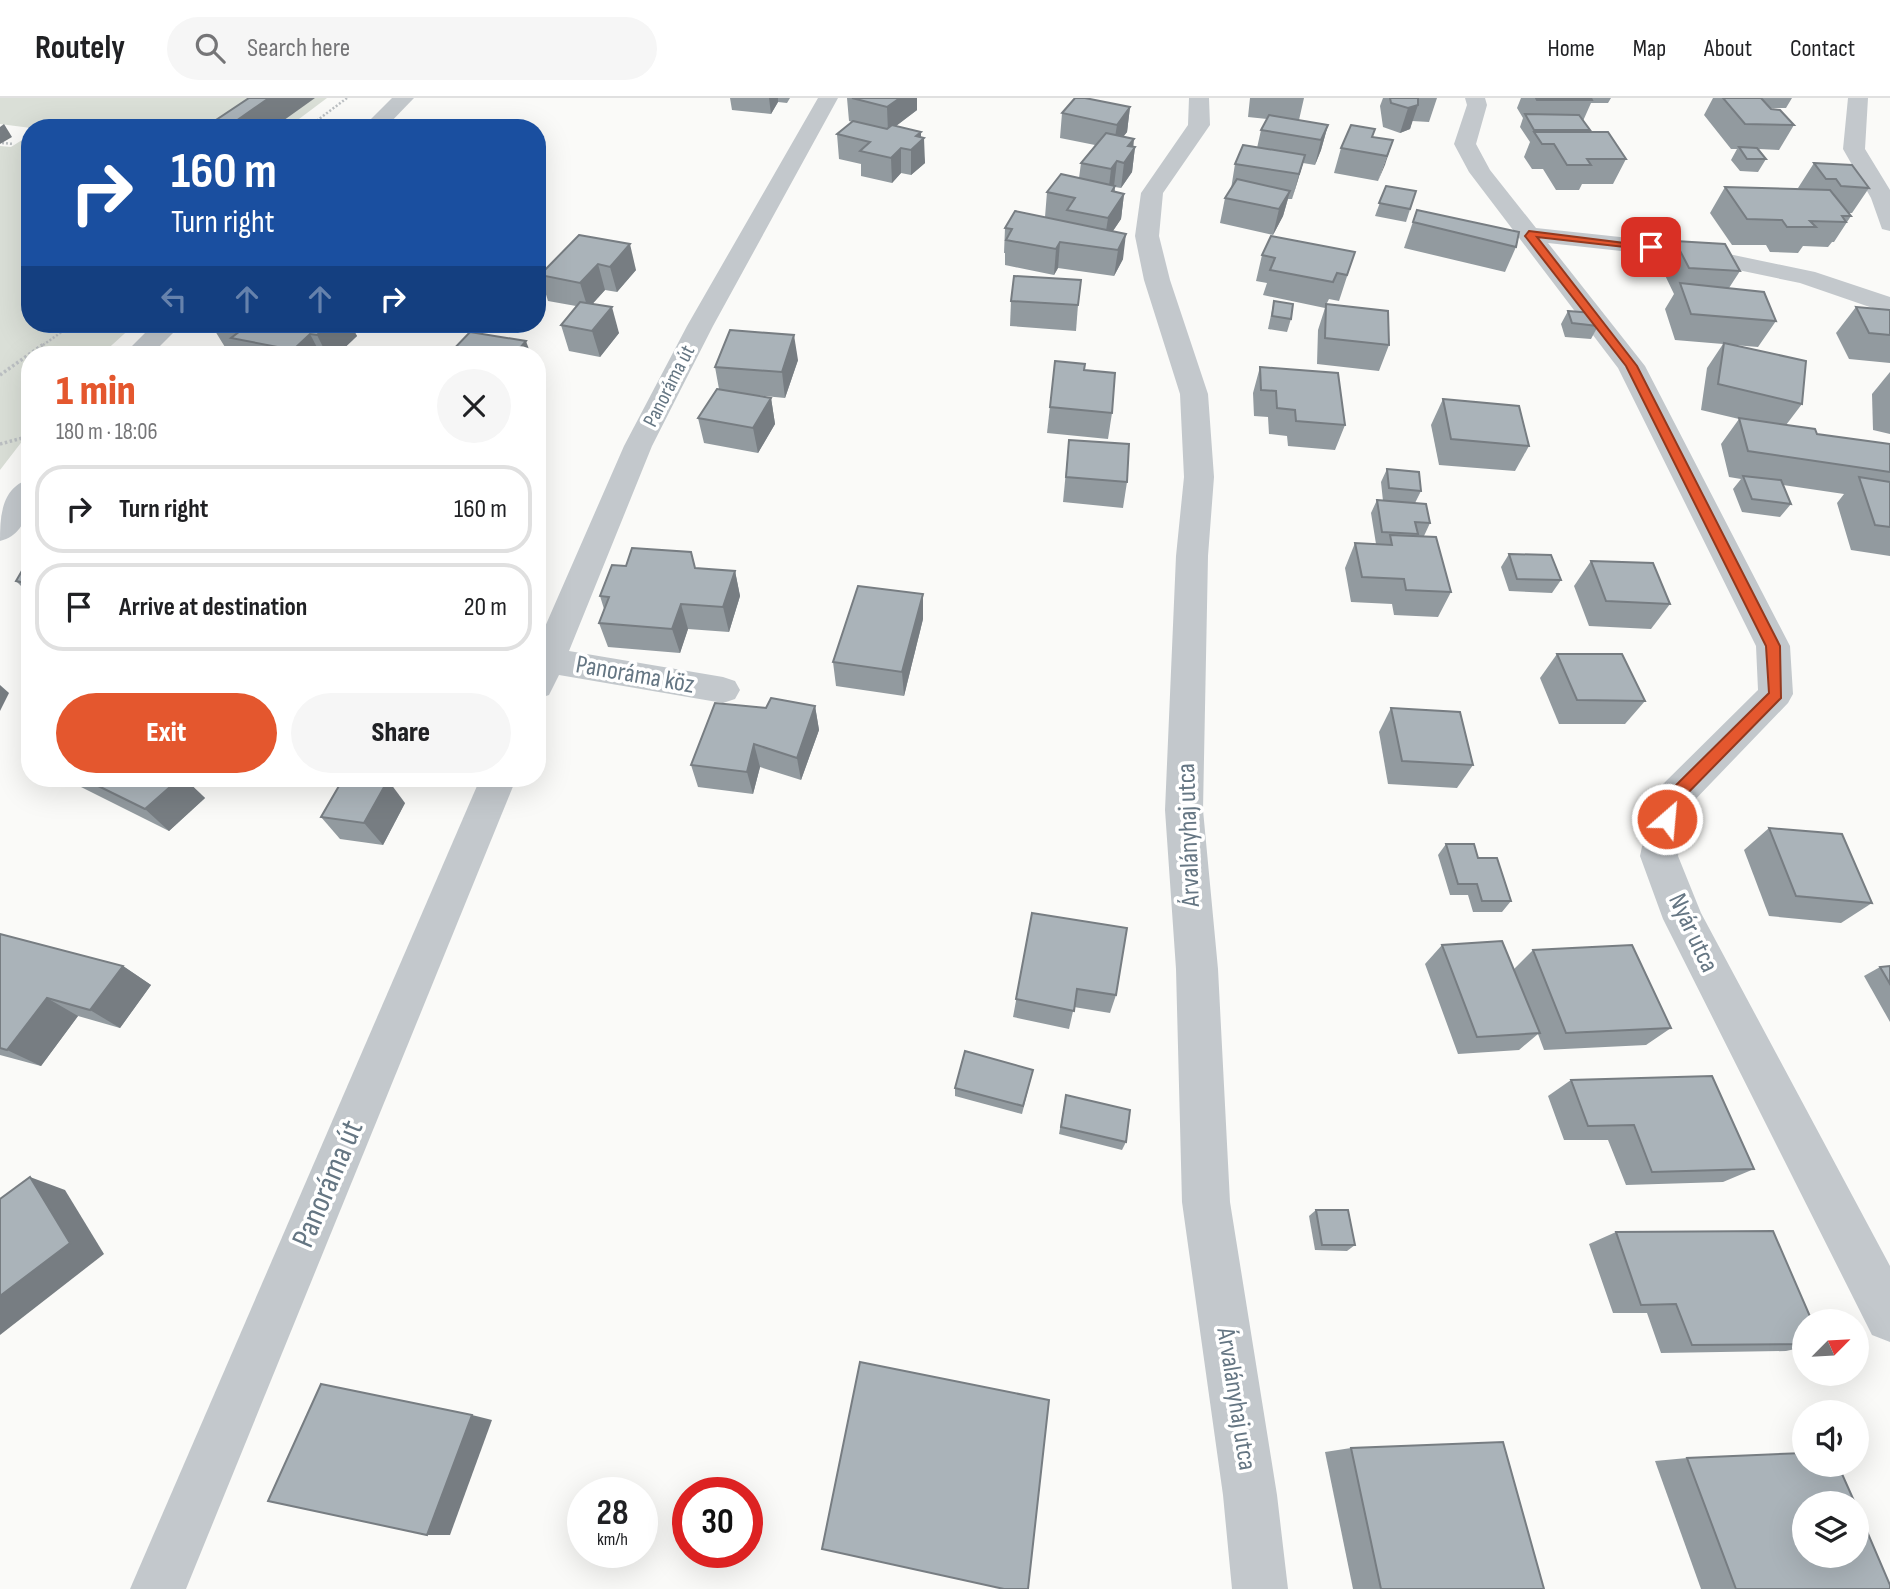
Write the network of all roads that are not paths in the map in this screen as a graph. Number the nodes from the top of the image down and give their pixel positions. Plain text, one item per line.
1 (404, 98) edge
2 (828, 98) edge
3 (1199, 98) edge
4 (1475, 98) edge
5 (1858, 98) edge
6 (382, 119) edge
7 (1890, 223) edge
8 (1529, 234) junction
9 (1890, 306) edge
10 (159, 333) edge
11 (146, 346) edge
12 (21, 502) edge
13 (0, 531) edge
14 (546, 666) edge
15 (546, 673) edge
16 (723, 690) dead end
17 (495, 787) edge
18 (1890, 1317) edge
19 (158, 1589) edge
20 (1260, 1589) edge

1 - 6 street
2 - 14 street, Panoráma út
3 - 20 street, Árvalányhaj utca
4 - 8 street, Nyár utca
5 - 7 street
8 - 9 street
8 - 18 street, Nyár utca
10 - 11 street
12 - 13 street
15 - 16 street, Panoráma köz
17 - 19 street, Panoráma út

